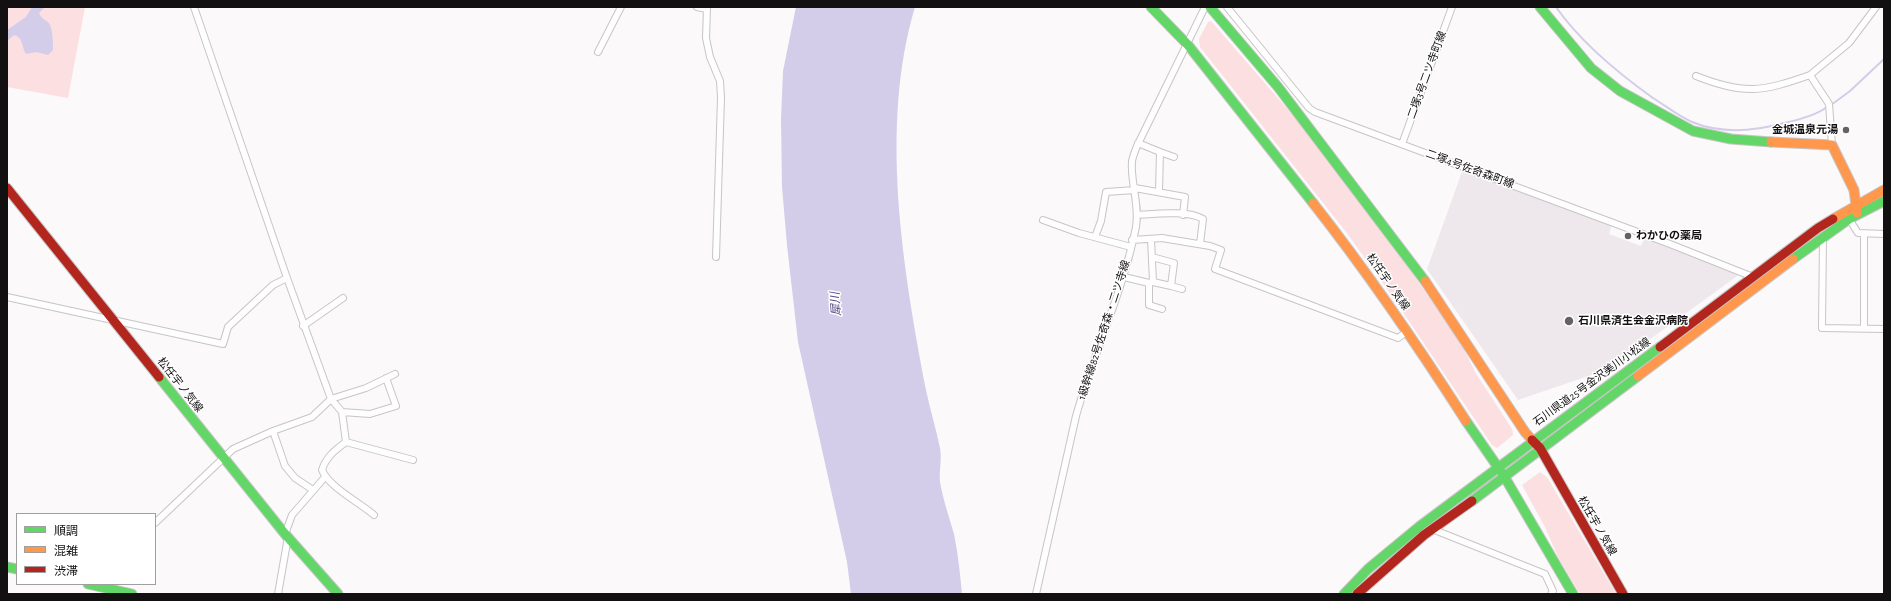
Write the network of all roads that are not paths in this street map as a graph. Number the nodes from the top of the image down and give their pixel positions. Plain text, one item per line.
1 (194, 7) edge
2 (621, 7) edge
3 (697, 7) edge
4 (1151, 7) edge
5 (1205, 7) edge
6 (1210, 7) edge
7 (1227, 7) edge
8 (1452, 7) edge
9 (1540, 7) edge
10 (1876, 7) edge
11 (707, 8) edge
12 (1188, 45) junction
13 (598, 52) dead end
14 (1810, 75) junction
15 (1696, 76) dead end
16 (1315, 112) junction
17 (1301, 116) junction
18 (1138, 143) junction
19 (1402, 144) junction
20 (1832, 146) junction
21 (1160, 152) junction
22 (1174, 157) dead end
23 (7, 188) edge
24 (1135, 189) junction
25 (1884, 190) edge
26 (1158, 191) junction
27 (1884, 201) edge
28 (1854, 213) junction
29 (1137, 214) junction
30 (1183, 215) junction
31 (1043, 220) dead end
32 (1864, 234) junction
33 (1884, 234) edge
34 (1824, 236) junction
35 (1095, 237) junction
36 (1151, 239) junction
37 (1132, 240) junction
38 (1200, 244) junction
39 (1131, 247) junction
40 (716, 257) dead end
41 (1152, 257) junction
42 (1124, 277) junction
43 (1753, 277) junction
44 (287, 278) junction
45 (1151, 282) junction
46 (1171, 286) junction
47 (1182, 289) dead end
48 (7, 296) edge
49 (343, 298) dead end
50 (1162, 309) dead end
51 (113, 320) junction
52 (303, 326) junction
53 (1864, 328) junction
54 (1884, 329) edge
55 (1408, 331) junction
56 (395, 374) dead end
57 (386, 378) junction
58 (331, 399) junction
59 (342, 412) junction
60 (273, 431) junction
61 (1532, 441) junction
62 (346, 442) junction
63 (1540, 448) junction
64 (224, 457) junction
65 (413, 460) dead end
66 (1497, 468) junction
67 (1504, 476) junction
68 (324, 477) junction
69 (313, 490) junction
70 (374, 515) dead end
71 (156, 522) edge
72 (1432, 529) junction
73 (286, 535) junction
74 (94, 585) edge
75 (132, 594) edge
76 (278, 594) edge
77 (338, 594) edge
78 (1036, 594) edge
79 (1344, 594) edge
80 (1357, 594) edge
81 (1551, 594) edge
82 (1573, 594) edge
83 (1623, 594) edge

1 - 44 street
2 - 13 street
3 - 11 street
4 - 12 main road, 松任宇ノ気線
5 - 12 street, 1級幹線82号佐奇森・二ツ寺線
6 - 17 main road, 松任宇ノ気線
7 - 16 street, 二塚4号佐奇森町線
8 - 19 street, 二塚3号二ツ寺町線
9 - 20 main road
10 - 14 street
11 - 40 street
12 - 18 street, 1級幹線82号佐奇森・二ツ寺線
12 - 55 main road, 松任宇ノ気線
14 - 15 street
14 - 20 street
16 - 17 street
16 - 19 street, 二塚4号佐奇森町線
17 - 61 main road, 松任宇ノ気線
18 - 21 street
18 - 24 street, 1級幹線82号佐奇森・二ツ寺線
19 - 43 street, 二塚4号佐奇森町線
20 - 28 main road
21 - 22 street
21 - 26 street
23 - 51 main road, 松任宇ノ気線
24 - 26 street
24 - 29 street, 1級幹線82号佐奇森・二ツ寺線
24 - 35 street
25 - 28 main road, 石川県道25号金沢美川小松線
26 - 30 street
27 - 28 main road, 石川県道25号金沢美川小松線
28 - 32 street
28 - 34 main road, 石川県道25号金沢美川小松線
28 - 43 main road, 石川県道25号金沢美川小松線
29 - 30 street
29 - 37 street, 1級幹線82号佐奇森・二ツ寺線
30 - 38 street
31 - 35 street
32 - 33 street
32 - 53 street
34 - 53 street
34 - 63 main road, 石川県道25号金沢美川小松線
35 - 39 street
36 - 37 street
36 - 38 street
36 - 41 street
37 - 39 street, 1級幹線82号佐奇森・二ツ寺線
38 - 55 street
39 - 42 street, 1級幹線82号佐奇森・二ツ寺線
41 - 45 street
41 - 46 street
42 - 45 street
42 - 78 street, 1級幹線82号佐奇森・二ツ寺線
43 - 61 main road, 石川県道25号金沢美川小松線
44 - 51 street
44 - 52 street
45 - 46 street
45 - 50 street
46 - 47 street
48 - 51 street
49 - 52 street
51 - 64 main road, 松任宇ノ気線
52 - 58 street
53 - 54 street
55 - 66 main road, 松任宇ノ気線
56 - 57 street
57 - 58 street
57 - 59 street
58 - 59 street
58 - 60 street
59 - 62 street
60 - 64 street
60 - 69 street
61 - 63 main road, 松任宇ノ気線
61 - 66 main road, 石川県道25号金沢美川小松線
62 - 65 street
62 - 68 street
63 - 67 main road, 石川県道25号金沢美川小松線
63 - 83 main road, 松任宇ノ気線
64 - 71 street
64 - 73 main road, 松任宇ノ気線
66 - 67 main road, 松任宇ノ気線
66 - 79 main road, 石川県道25号金沢美川小松線
67 - 72 main road, 石川県道25号金沢美川小松線
67 - 82 main road, 松任宇ノ気線
68 - 69 street
68 - 70 street
69 - 73 street
72 - 80 main road, 石川県道25号金沢美川小松線
72 - 81 street
73 - 76 street
73 - 77 main road, 松任宇ノ気線
74 - 75 main road

